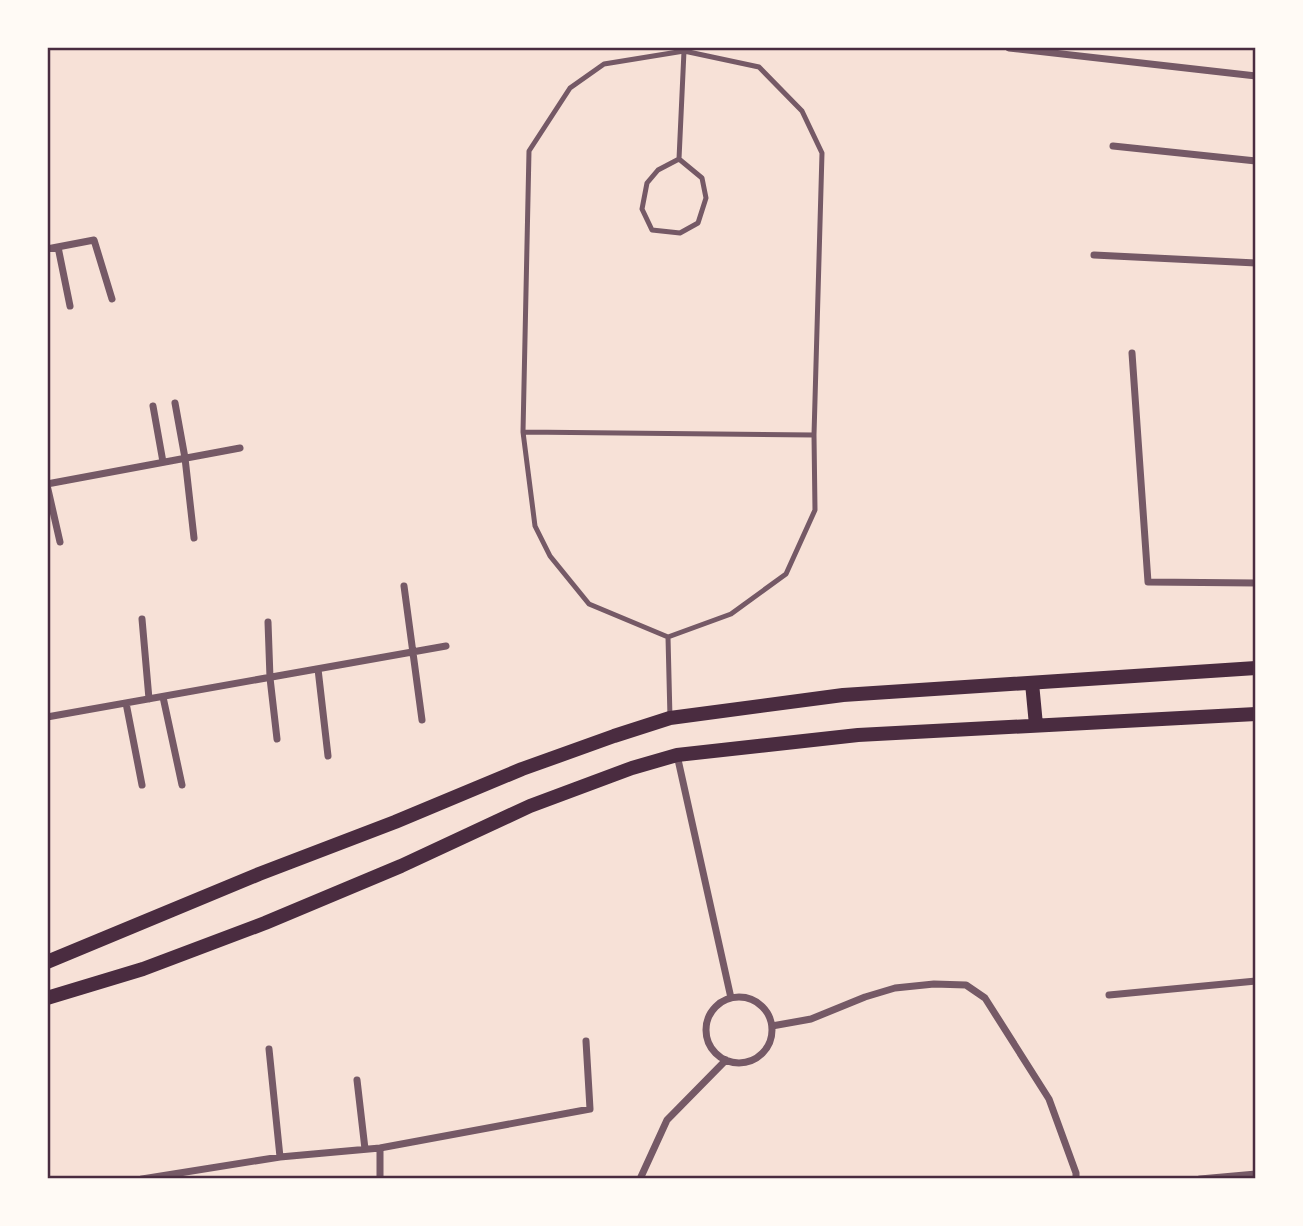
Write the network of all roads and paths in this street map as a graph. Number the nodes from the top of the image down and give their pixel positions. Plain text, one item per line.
1 (1009, 48) edge
2 (684, 49) edge
3 (1256, 76) edge
4 (1113, 146) dead end
5 (679, 159) junction
6 (1256, 161) edge
7 (58, 247) junction
8 (47, 249) edge
9 (1094, 255) dead end
10 (1256, 263) edge
11 (112, 299) dead end
12 (70, 306) dead end
13 (1132, 354) dead end
14 (176, 403) dead end
15 (153, 406) dead end
16 (523, 432) junction
17 (814, 435) junction
18 (240, 448) dead end
19 (185, 458) junction
20 (163, 462) junction
21 (47, 485) edge
22 (194, 538) dead end
23 (60, 542) dead end
24 (1256, 583) edge
25 (404, 586) dead end
26 (142, 619) dead end
27 (268, 622) dead end
28 (668, 637) junction
29 (446, 646) dead end
30 (412, 652) junction
31 (1256, 668) edge
32 (318, 669) junction
33 (271, 678) junction
34 (1032, 683) junction
35 (163, 697) junction
36 (149, 699) junction
37 (126, 704) junction
38 (1256, 714) edge
39 (47, 717) edge
40 (670, 718) junction
41 (422, 720) dead end
42 (1036, 725) junction
43 (278, 739) dead end
44 (677, 755) junction
45 (328, 756) dead end
46 (142, 785) dead end
47 (182, 785) dead end
48 (47, 962) edge
49 (1256, 981) edge
50 (1109, 995) dead end
51 (47, 998) edge
52 (731, 998) junction
53 (772, 1026) junction
54 (586, 1041) dead end
55 (269, 1049) dead end
56 (726, 1060) junction
57 (357, 1080) dead end
58 (380, 1148) junction
59 (365, 1149) junction
60 (280, 1157) junction
61 (1256, 1174) edge
62 (142, 1179) edge
63 (380, 1179) edge
64 (640, 1179) edge
65 (1076, 1179) edge
66 (1200, 1179) edge

1 - 3 street
2 - 5 lane
2 - 16 lane
2 - 17 lane
4 - 6 street
5 - 5 lane
7 - 8 street
7 - 11 street
7 - 12 street
9 - 10 street
13 - 24 street
14 - 19 street
15 - 20 street
16 - 17 lane
16 - 28 lane
17 - 28 lane
18 - 19 street
19 - 20 street
19 - 22 street
20 - 21 street
21 - 23 street
25 - 30 street
26 - 36 street
27 - 33 street
28 - 40 lane
29 - 30 street
30 - 32 street
30 - 41 street
31 - 34 main road
32 - 33 street
32 - 45 street
33 - 35 street
33 - 43 street
34 - 40 main road
34 - 42 main road
35 - 36 street
35 - 47 street
36 - 37 street
37 - 39 street
37 - 46 street
38 - 42 main road
40 - 48 main road
42 - 44 main road
44 - 51 main road
44 - 52 street
49 - 50 street
52 - 53 street
52 - 56 street
53 - 56 street
53 - 65 street
54 - 58 street
55 - 60 street
56 - 64 street
57 - 59 street
58 - 59 street
58 - 63 street
59 - 60 street
60 - 62 street
61 - 66 street

